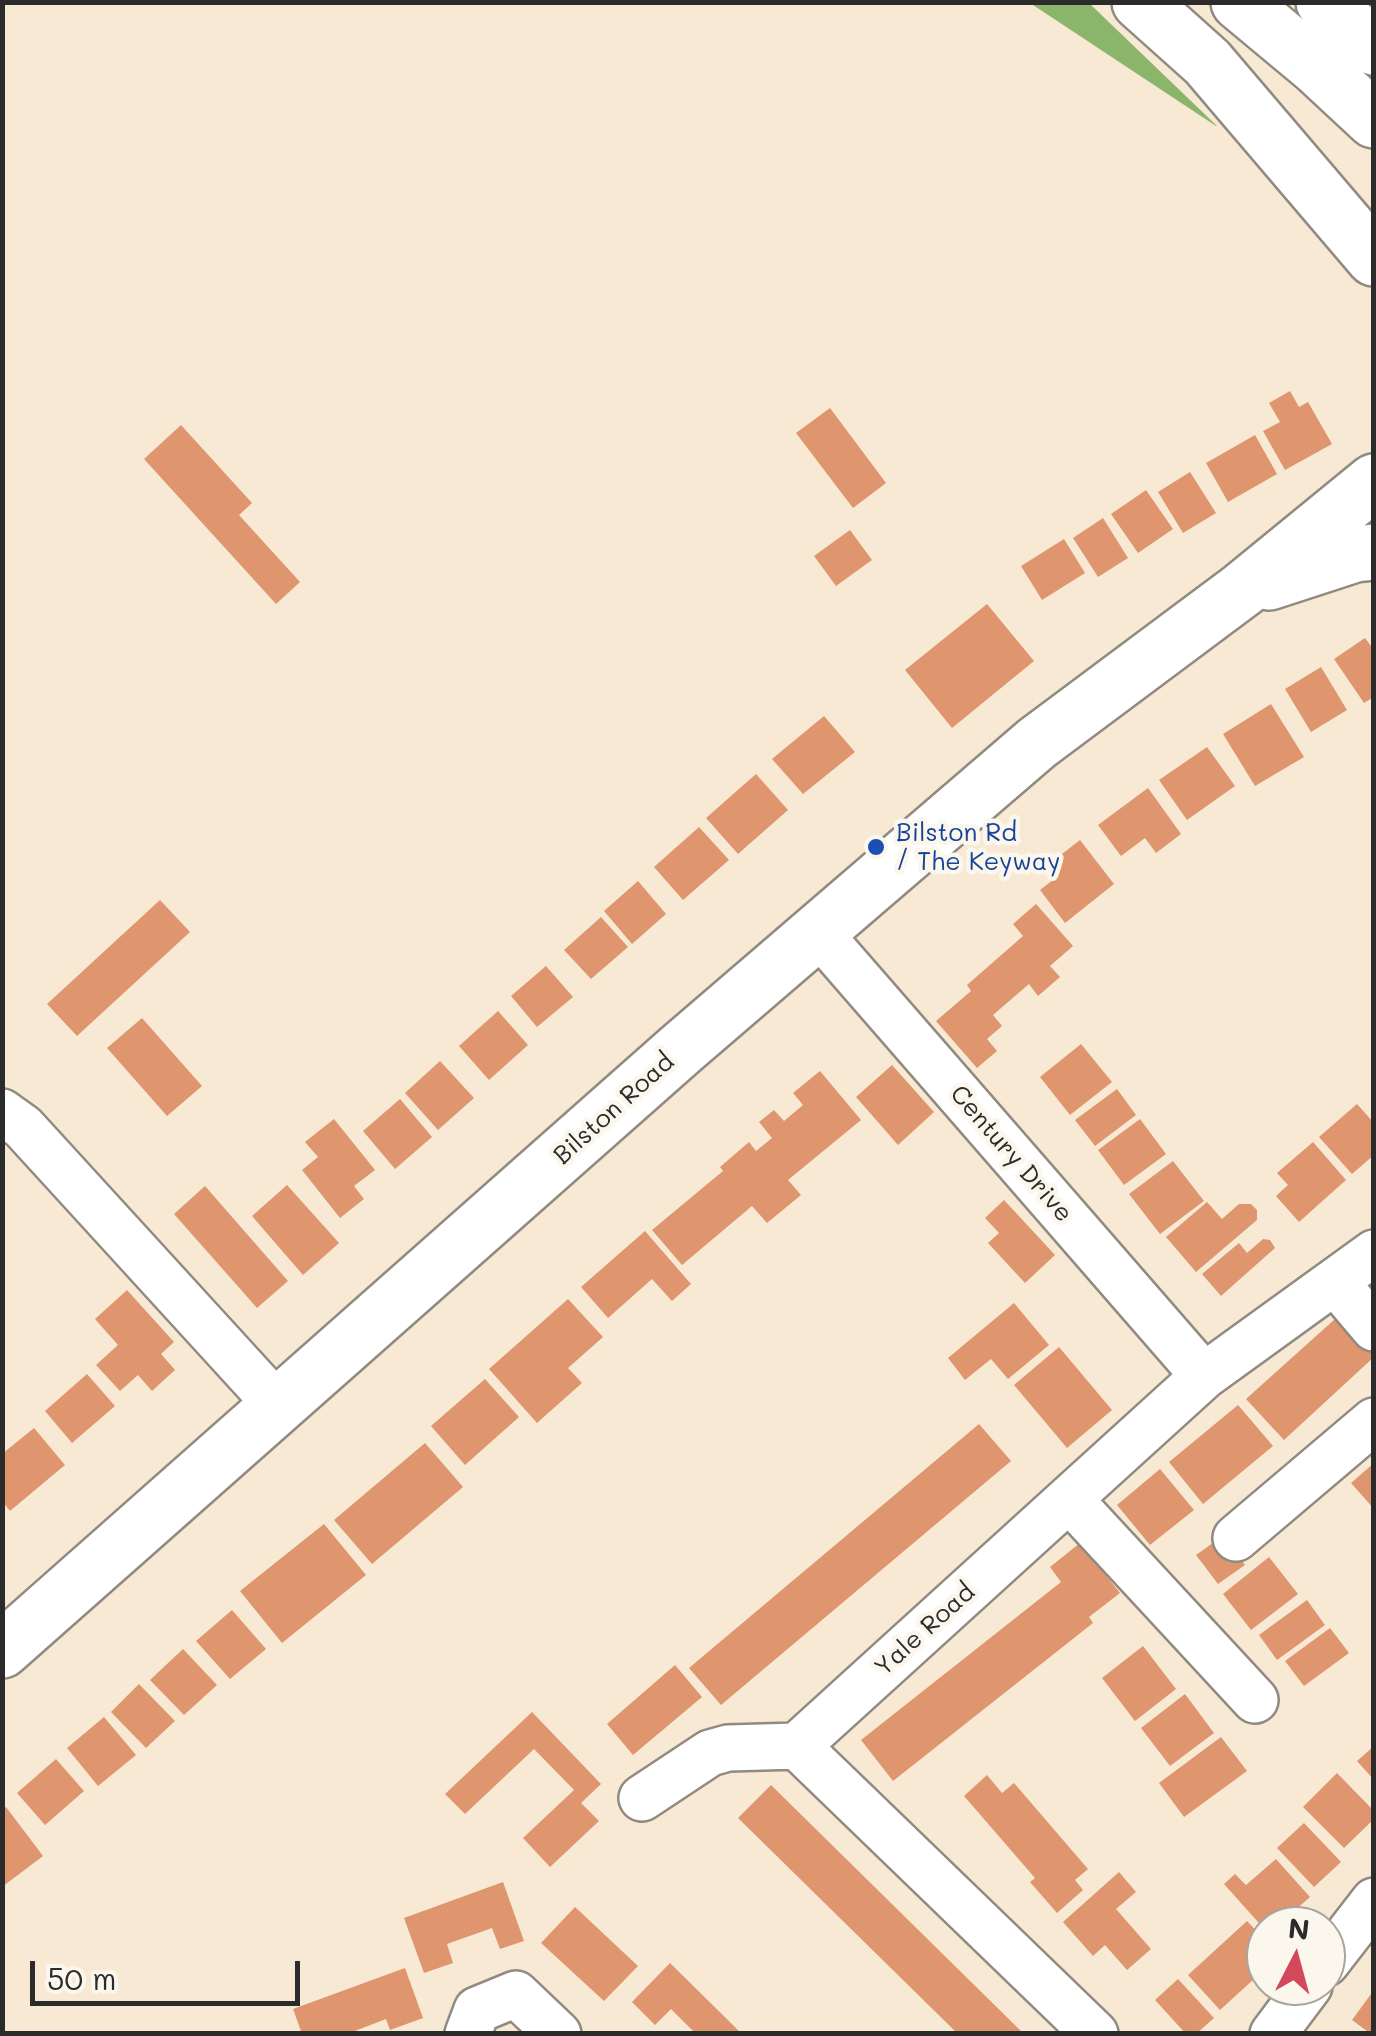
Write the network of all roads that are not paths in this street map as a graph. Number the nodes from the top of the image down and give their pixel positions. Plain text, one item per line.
1 (1140, 2) edge
2 (1239, 2) edge
3 (1324, 2) edge
4 (1374, 46) edge
5 (1374, 120) edge
6 (1374, 258) edge
7 (1374, 482) edge
8 (1374, 552) edge
9 (1242, 590) junction
10 (817, 932) junction
11 (2, 1112) edge
12 (1374, 1253) edge
13 (1336, 1283) junction
14 (1374, 1328) edge
15 (1204, 1376) junction
16 (278, 1406) junction
17 (1374, 1421) edge
18 (1069, 1499) junction
19 (1236, 1538) dead end
20 (2, 1650) edge
21 (1256, 1700) dead end
22 (797, 1746) junction
23 (642, 1798) dead end
24 (1374, 1901) edge
25 (1346, 1937) edge
26 (1294, 2006) edge
27 (468, 2034) edge
28 (558, 2034) edge
29 (1094, 2034) edge
30 (1272, 2034) edge

1 - 6 main road
2 - 5 main road
3 - 4 main road
7 - 9 main road, Bilston Road
8 - 9 main road, Bilston Road
9 - 10 main road, Bilston Road
10 - 15 street, Century Drive
10 - 16 main road, Bilston Road
11 - 16 street
12 - 13 street, Yale Road
13 - 14 street
13 - 15 street, Yale Road
15 - 18 street, Yale Road
16 - 20 main road, Bilston Road
17 - 19 street
18 - 21 street
18 - 22 street, Yale Road
22 - 23 street
22 - 29 street
24 - 25 street
26 - 30 street
27 - 28 street

